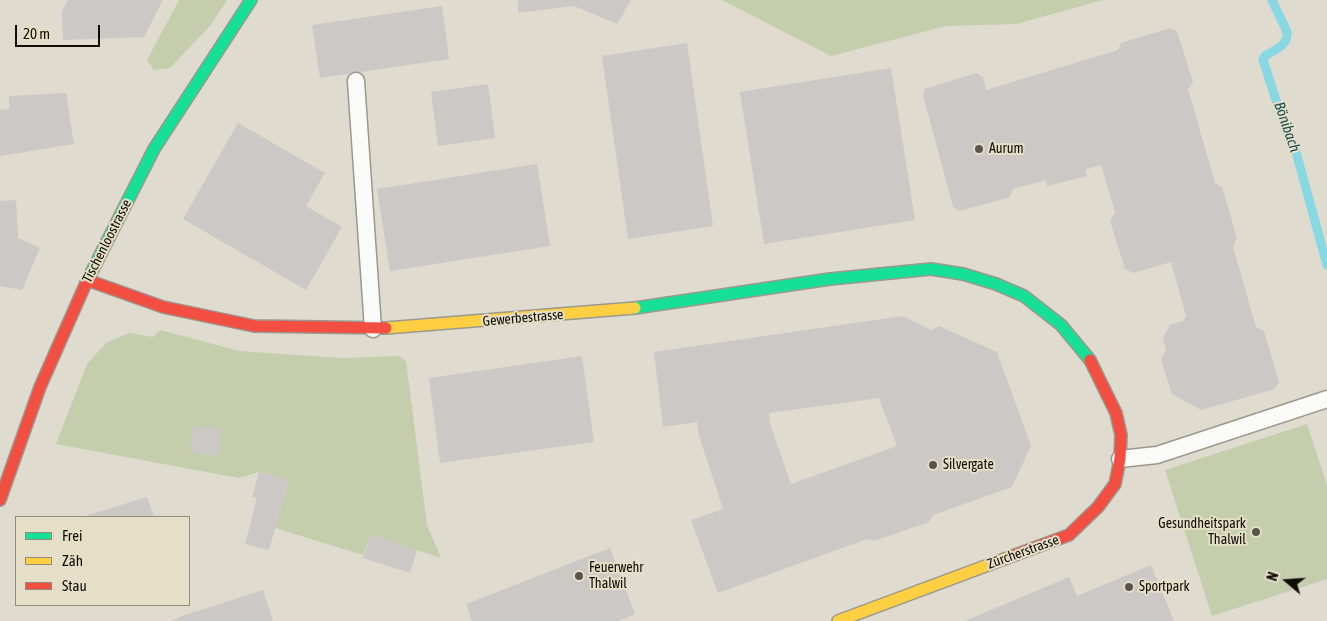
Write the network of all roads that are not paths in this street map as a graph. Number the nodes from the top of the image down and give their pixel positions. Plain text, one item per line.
1 (251, 0) edge
2 (356, 81) dead end
3 (963, 274) joint
4 (87, 280) junction
5 (373, 329) junction
6 (1325, 399) edge
7 (1120, 459) junction
8 (0, 500) edge
9 (838, 621) edge

1 - 4 street, Tischenloostrasse
2 - 5 lane
3 - 5 street, Gewerbestrasse
3 - 7 street, Zürcherstrasse
4 - 5 street, Gewerbestrasse
4 - 8 street, Tischenloostrasse
6 - 7 lane
7 - 9 street, Zürcherstrasse

